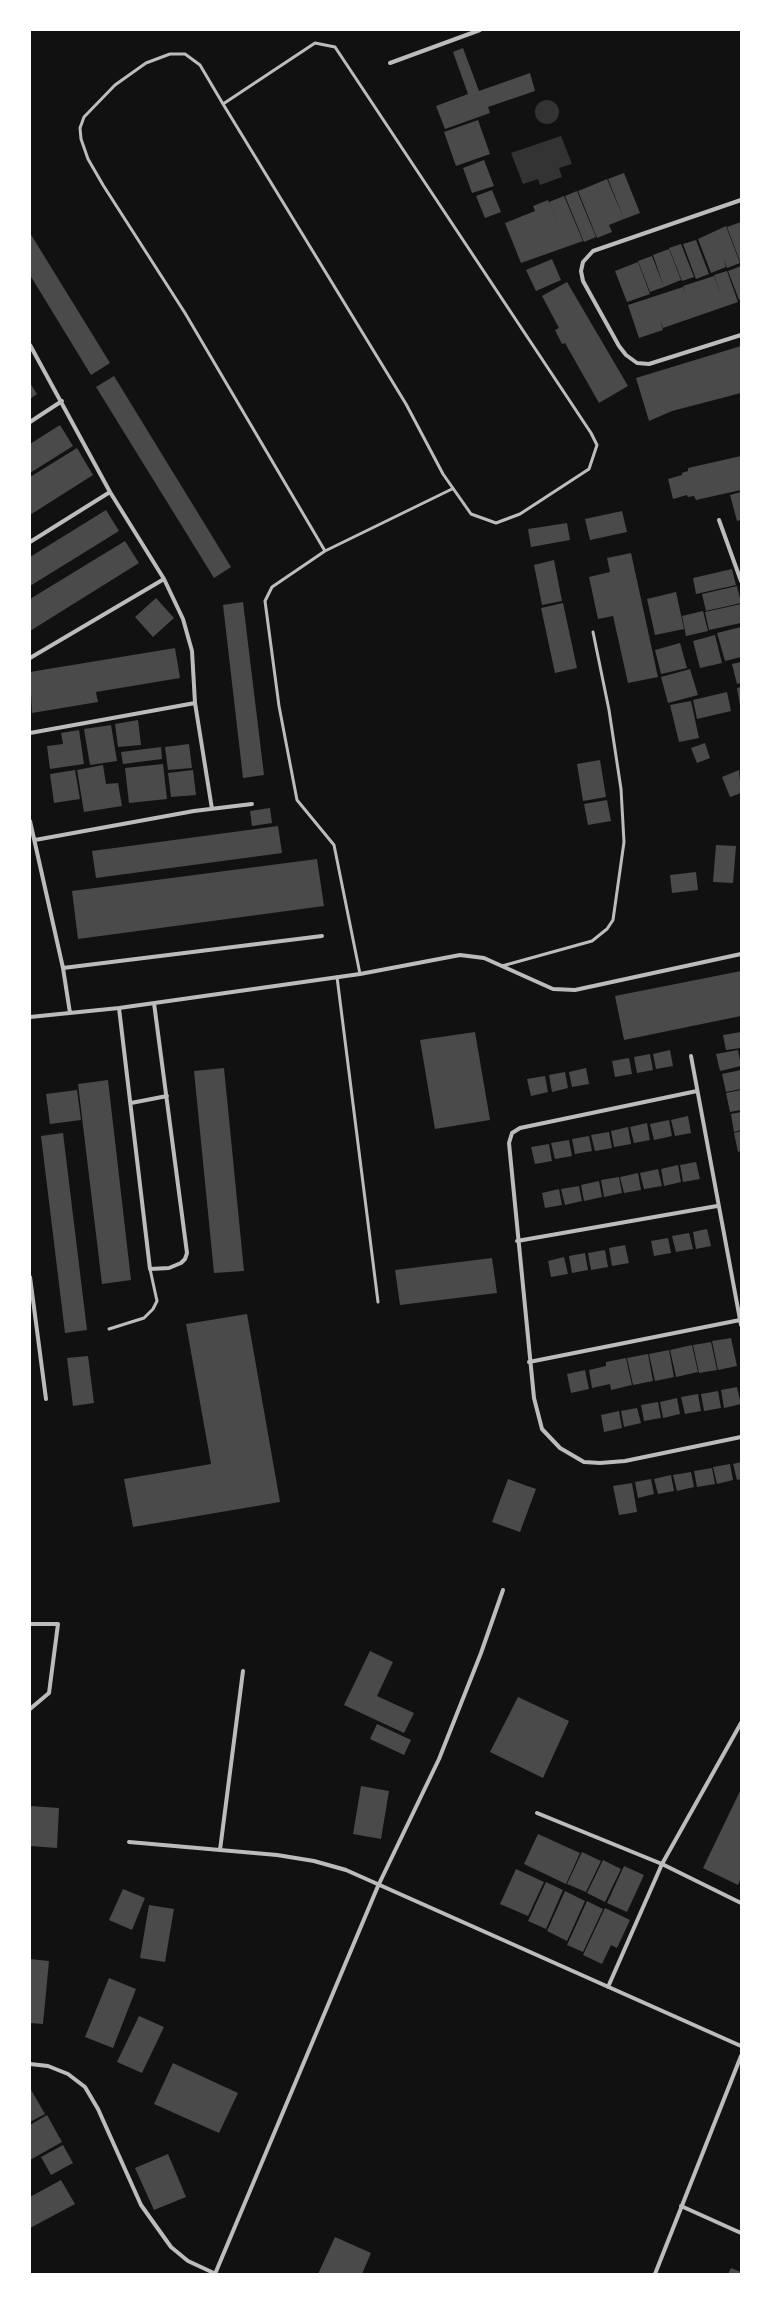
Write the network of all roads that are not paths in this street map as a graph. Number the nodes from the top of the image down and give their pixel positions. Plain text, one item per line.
1 (480, 30) edge
2 (390, 63) dead end
3 (223, 104) junction
4 (741, 200) edge
5 (741, 334) edge
6 (30, 345) edge
7 (62, 401) junction
8 (30, 422) edge
9 (452, 489) junction
10 (110, 492) junction
11 (719, 520) dead end
12 (30, 542) edge
13 (325, 551) junction
14 (164, 578) junction
15 (741, 581) edge
16 (593, 632) dead end
17 (30, 658) edge
18 (196, 703) junction
19 (30, 733) edge
20 (252, 804) dead end
21 (212, 809) junction
22 (30, 821) edge
23 (36, 840) junction
24 (322, 936) dead end
25 (741, 954) edge
26 (500, 967) junction
27 (63, 968) junction
28 (360, 974) junction
29 (337, 977) junction
30 (154, 1003) junction
31 (119, 1008) junction
32 (70, 1013) junction
33 (30, 1017) edge
34 (691, 1056) dead end
35 (697, 1091) junction
36 (167, 1096) junction
37 (130, 1103) junction
38 (718, 1206) junction
39 (517, 1241) junction
40 (150, 1269) junction
41 (30, 1277) edge
42 (378, 1302) dead end
43 (740, 1320) junction
44 (741, 1325) edge
45 (109, 1329) dead end
46 (529, 1362) junction
47 (46, 1399) dead end
48 (741, 1437) edge
49 (503, 1590) dead end
50 (30, 1624) edge
51 (243, 1671) dead end
52 (30, 1709) edge
53 (741, 1723) edge
54 (537, 1812) dead end
55 (129, 1842) dead end
56 (220, 1850) junction
57 (662, 1864) junction
58 (378, 1886) junction
59 (741, 1903) edge
60 (608, 1986) junction
61 (741, 2046) edge
62 (741, 2056) edge
63 (30, 2064) edge
64 (681, 2206) junction
65 (741, 2233) edge
66 (216, 2274) edge
67 (655, 2274) edge

1 - 2 street
3 - 9 lane
3 - 9 lane
3 - 13 lane
4 - 5 street
6 - 7 street
7 - 8 street
7 - 10 street
9 - 13 lane
10 - 12 street
10 - 14 street
11 - 15 street
13 - 28 lane
14 - 17 street
14 - 18 street
16 - 26 lane
18 - 19 street
18 - 21 street
20 - 21 street
21 - 23 street
22 - 23 street
23 - 27 street
24 - 27 street
25 - 26 street
26 - 28 street
27 - 32 street
28 - 29 street
29 - 30 street
29 - 42 lane
30 - 31 street
30 - 36 street
31 - 32 street
31 - 37 street
32 - 33 street
34 - 35 street
35 - 38 street
35 - 39 street
36 - 37 street
36 - 40 street
37 - 40 street
38 - 39 street
38 - 43 street
39 - 46 street
40 - 45 lane
41 - 47 street
43 - 44 street
43 - 46 street
46 - 48 street
49 - 58 street
50 - 52 street
51 - 56 street
53 - 57 street
54 - 57 street
55 - 56 street
56 - 58 street
57 - 59 street
57 - 60 street
58 - 60 street
58 - 66 street
60 - 61 street
62 - 64 street
63 - 66 street
64 - 65 street
64 - 67 street

